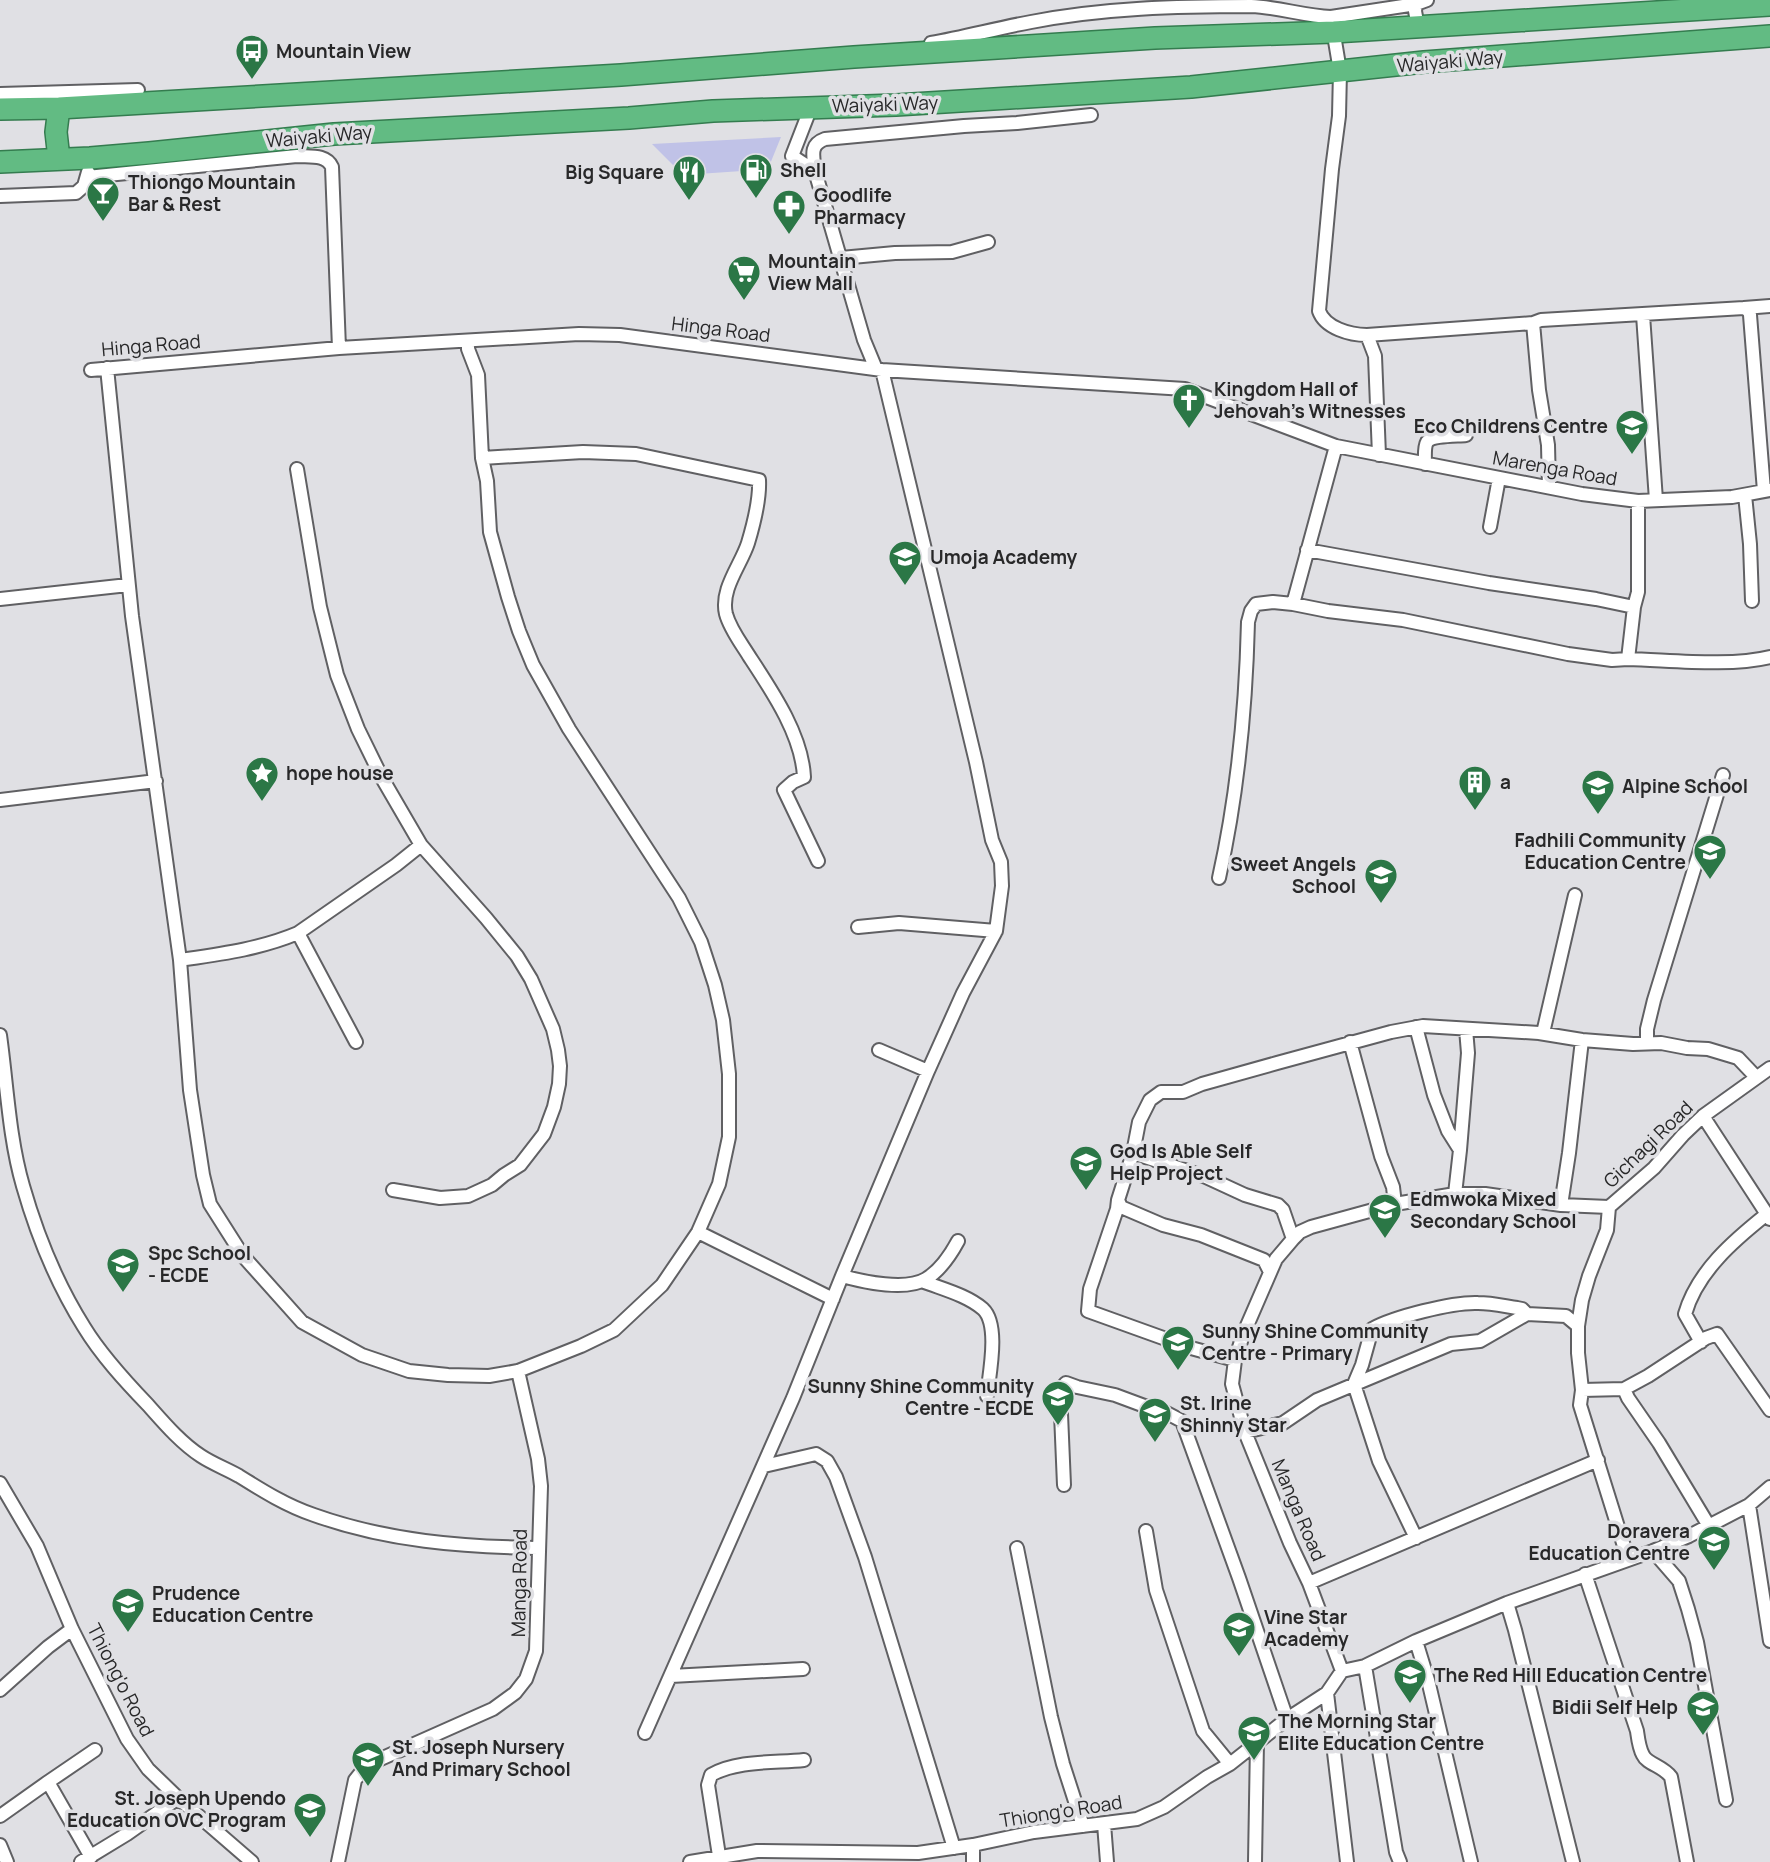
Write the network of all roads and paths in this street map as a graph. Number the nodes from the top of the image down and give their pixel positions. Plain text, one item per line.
1 (1421, 2) edge
2 (1174, 4) edge
3 (1138, 5) edge
4 (1770, 5) edge
5 (1093, 6) edge
6 (1694, 9) junction
7 (1333, 25) junction
8 (1418, 27) junction
9 (1770, 36) edge
10 (1696, 41) junction
11 (854, 57) junction
12 (1340, 71) junction
13 (138, 90) dead end
14 (0, 94) edge
15 (811, 107) junction
16 (59, 108) junction
17 (0, 109) edge
18 (1091, 115) dead end
19 (816, 144) junction
20 (297, 147) junction
21 (59, 159) junction
22 (0, 162) edge
23 (89, 168) junction
24 (815, 171) junction
25 (0, 196) edge
26 (988, 242) dead end
27 (841, 258) junction
28 (1770, 306) edge
29 (1744, 308) junction
30 (1643, 315) junction
31 (1534, 323) junction
32 (1367, 335) junction
33 (468, 341) junction
34 (339, 348) junction
35 (107, 368) junction
36 (879, 369) junction
37 (91, 370) dead end
38 (1466, 435) dead end
39 (1336, 446) junction
40 (1379, 455) junction
41 (482, 458) junction
42 (1425, 464) junction
43 (297, 469) dead end
44 (1499, 478) junction
45 (1549, 487) junction
46 (1767, 491) edge
47 (1745, 495) junction
48 (1656, 500) junction
49 (1638, 501) junction
50 (1490, 527) dead end
51 (1307, 550) junction
52 (128, 585) junction
53 (0, 599) edge
54 (1752, 601) dead end
55 (1293, 604) junction
56 (1634, 607) junction
57 (1770, 657) edge
58 (1628, 659) junction
59 (1723, 775) dead end
60 (156, 781) junction
61 (0, 800) edge
62 (421, 845) junction
63 (818, 861) dead end
64 (1219, 878) dead end
65 (1574, 895) dead end
66 (858, 927) dead end
67 (996, 931) junction
68 (298, 933) junction
69 (180, 960) junction
70 (1416, 1027) junction
71 (1466, 1029) junction
72 (1543, 1033) junction
73 (0, 1035) edge
74 (1582, 1040) junction
75 (355, 1042) dead end
76 (1350, 1042) junction
77 (1647, 1043) junction
78 (878, 1050) dead end
79 (1770, 1068) edge
80 (928, 1071) junction
81 (1756, 1077) junction
82 (1703, 1116) junction
83 (1460, 1150) junction
84 (1133, 1153) junction
85 (393, 1190) dead end
86 (1455, 1194) junction
87 (1118, 1200) junction
88 (1395, 1204) junction
89 (1561, 1205) junction
90 (1609, 1207) junction
91 (1768, 1217) edge
92 (698, 1232) junction
93 (1293, 1239) junction
94 (958, 1241) dead end
95 (1270, 1272) junction
96 (842, 1276) junction
97 (922, 1282) junction
98 (833, 1299) junction
99 (1527, 1314) junction
100 (1578, 1326) junction
101 (1701, 1342) junction
102 (1235, 1360) junction
103 (518, 1371) junction
104 (1354, 1384) junction
105 (1624, 1389) junction
106 (1582, 1390) junction
107 (987, 1396) dead end
108 (1770, 1410) edge
109 (1245, 1432) junction
110 (1598, 1460) junction
111 (764, 1466) junction
112 (0, 1483) edge
113 (1064, 1485) dead end
114 (1770, 1488) edge
115 (1749, 1505) junction
116 (1709, 1526) junction
117 (1146, 1531) dead end
118 (1416, 1538) junction
119 (538, 1548) junction
120 (1017, 1548) dead end
121 (1653, 1551) junction
122 (1628, 1559) junction
123 (1586, 1574) junction
124 (1310, 1583) junction
125 (1507, 1603) junction
126 (72, 1629) junction
127 (1416, 1641) junction
128 (1770, 1642) edge
129 (1365, 1667) junction
130 (803, 1669) dead end
131 (1342, 1671) junction
132 (670, 1676) junction
133 (0, 1690) edge
134 (1327, 1693) junction
135 (1287, 1719) junction
136 (645, 1733) dead end
137 (1257, 1742) junction
138 (95, 1750) dead end
139 (804, 1760) dead end
140 (1230, 1763) junction
141 (48, 1782) junction
142 (178, 1798) junction
143 (1726, 1800) dead end
144 (0, 1816) edge
145 (1104, 1824) junction
146 (1083, 1826) junction
147 (973, 1844) junction
148 (0, 1845) edge
149 (954, 1847) junction
150 (86, 1859) edge
151 (719, 1859) edge
152 (7, 1862) edge
153 (252, 1862) edge
154 (338, 1862) edge
155 (690, 1862) edge
156 (973, 1862) edge
157 (1107, 1862) edge
158 (1255, 1862) edge
159 (1347, 1862) edge
160 (1400, 1862) edge
161 (1471, 1862) edge
162 (1573, 1862) edge
163 (1688, 1862) edge

1 - 7 street
1 - 8 street
2 - 3 street
2 - 7 street
3 - 5 street
4 - 6 highway, Waiyaki Way
5 - 11 street
6 - 8 highway, Waiyaki Way
6 - 10 highway
7 - 8 highway, Waiyaki Way
7 - 11 highway, Waiyaki Way
7 - 12 street
9 - 10 highway, Waiyaki Way
10 - 12 highway, Waiyaki Way
11 - 16 highway, Waiyaki Way
12 - 15 highway, Waiyaki Way
12 - 32 street
13 - 14 street
15 - 19 street
15 - 20 highway, Waiyaki Way
15 - 24 street
16 - 17 highway, Waiyaki Way
16 - 21 highway
18 - 19 street
19 - 24 street
20 - 23 highway, Waiyaki Way
20 - 34 street
21 - 22 highway, Waiyaki Way
21 - 23 highway, Waiyaki Way
23 - 25 street
24 - 27 street
26 - 27 street
27 - 36 street
28 - 29 street
29 - 30 street
29 - 46 street
30 - 31 street
30 - 48 street
31 - 32 street
31 - 45 street
32 - 40 street
33 - 34 street, Hinga Road
33 - 36 street, Hinga Road
33 - 41 street
34 - 35 street, Hinga Road
35 - 37 street, Hinga Road
35 - 52 street
36 - 39 street, Hinga Road
36 - 67 street
38 - 42 street
39 - 40 street, Marenga Road
39 - 51 street
40 - 42 street, Marenga Road
41 - 63 street
41 - 92 street
42 - 44 street, Marenga Road
43 - 62 street
44 - 45 street, Marenga Road
44 - 50 street
45 - 49 street, Marenga Road
46 - 47 street, Marenga Road
47 - 48 street, Marenga Road
47 - 54 street
48 - 49 street, Marenga Road
49 - 56 street
51 - 55 street
51 - 56 street
52 - 53 street
52 - 60 street
55 - 58 street
55 - 64 street
56 - 58 street
57 - 58 street
59 - 77 street
60 - 61 street
60 - 69 street
62 - 68 street
62 - 85 street
65 - 72 street
66 - 67 street
67 - 80 street
68 - 69 street
68 - 75 street
69 - 103 street
70 - 71 street
70 - 76 street
70 - 83 street
71 - 72 street
71 - 83 street
72 - 74 street
73 - 119 street
74 - 77 street
74 - 89 street
76 - 84 street
76 - 88 street
77 - 81 street
78 - 80 street
79 - 81 street, Gichagi Road
80 - 96 street
81 - 82 street, Gichagi Road
82 - 90 street, Gichagi Road
82 - 91 street
83 - 86 street
84 - 87 street
84 - 93 street
86 - 88 street, Manga Road
86 - 89 street, Manga Road
87 - 95 street
87 - 102 street
88 - 93 street, Manga Road
89 - 90 street, Manga Road
90 - 100 street, Gichagi Road
91 - 101 street
92 - 98 street
92 - 103 street
93 - 95 street, Manga Road
94 - 97 street
95 - 102 street, Manga Road
96 - 97 street
96 - 98 street
97 - 107 street
98 - 111 street
99 - 100 street
99 - 104 street
99 - 104 street
100 - 106 street, Gichagi Road
101 - 105 street
101 - 108 street
102 - 109 street, Manga Road
103 - 119 street, Manga Road
104 - 109 street
104 - 118 street
105 - 106 street
105 - 116 street
106 - 110 street, Gichagi Road
109 - 124 street, Manga Road
110 - 118 street
110 - 122 street, Gichagi Road
111 - 132 street
111 - 149 street
112 - 126 street, Thiong'o Road
113 - 135 street
114 - 115 street
115 - 116 street
115 - 128 street
116 - 121 street
117 - 140 street
118 - 124 street
119 - 154 street, Manga Road
120 - 146 street
121 - 122 street
121 - 143 street
122 - 123 street
123 - 125 street
123 - 163 street
124 - 131 street, Manga Road
125 - 127 street
125 - 162 street
126 - 133 street
126 - 142 street, Thiong'o Road
127 - 129 street
127 - 161 street
129 - 131 street
129 - 160 street
130 - 132 street
131 - 134 street, Thiong'o Road
132 - 136 street
134 - 135 street, Thiong'o Road
134 - 159 street
135 - 137 street, Thiong'o Road
137 - 140 street, Thiong'o Road
137 - 158 street
138 - 141 street
139 - 151 street
140 - 145 street, Thiong'o Road
141 - 144 street
141 - 150 street
142 - 150 street
142 - 153 street, Thiong'o Road
145 - 146 street, Thiong'o Road
145 - 157 street
146 - 147 street, Thiong'o Road
147 - 149 street, Thiong'o Road
147 - 156 street
148 - 152 street
149 - 151 street, Thiong'o Road
151 - 155 street, Thiong'o Road

